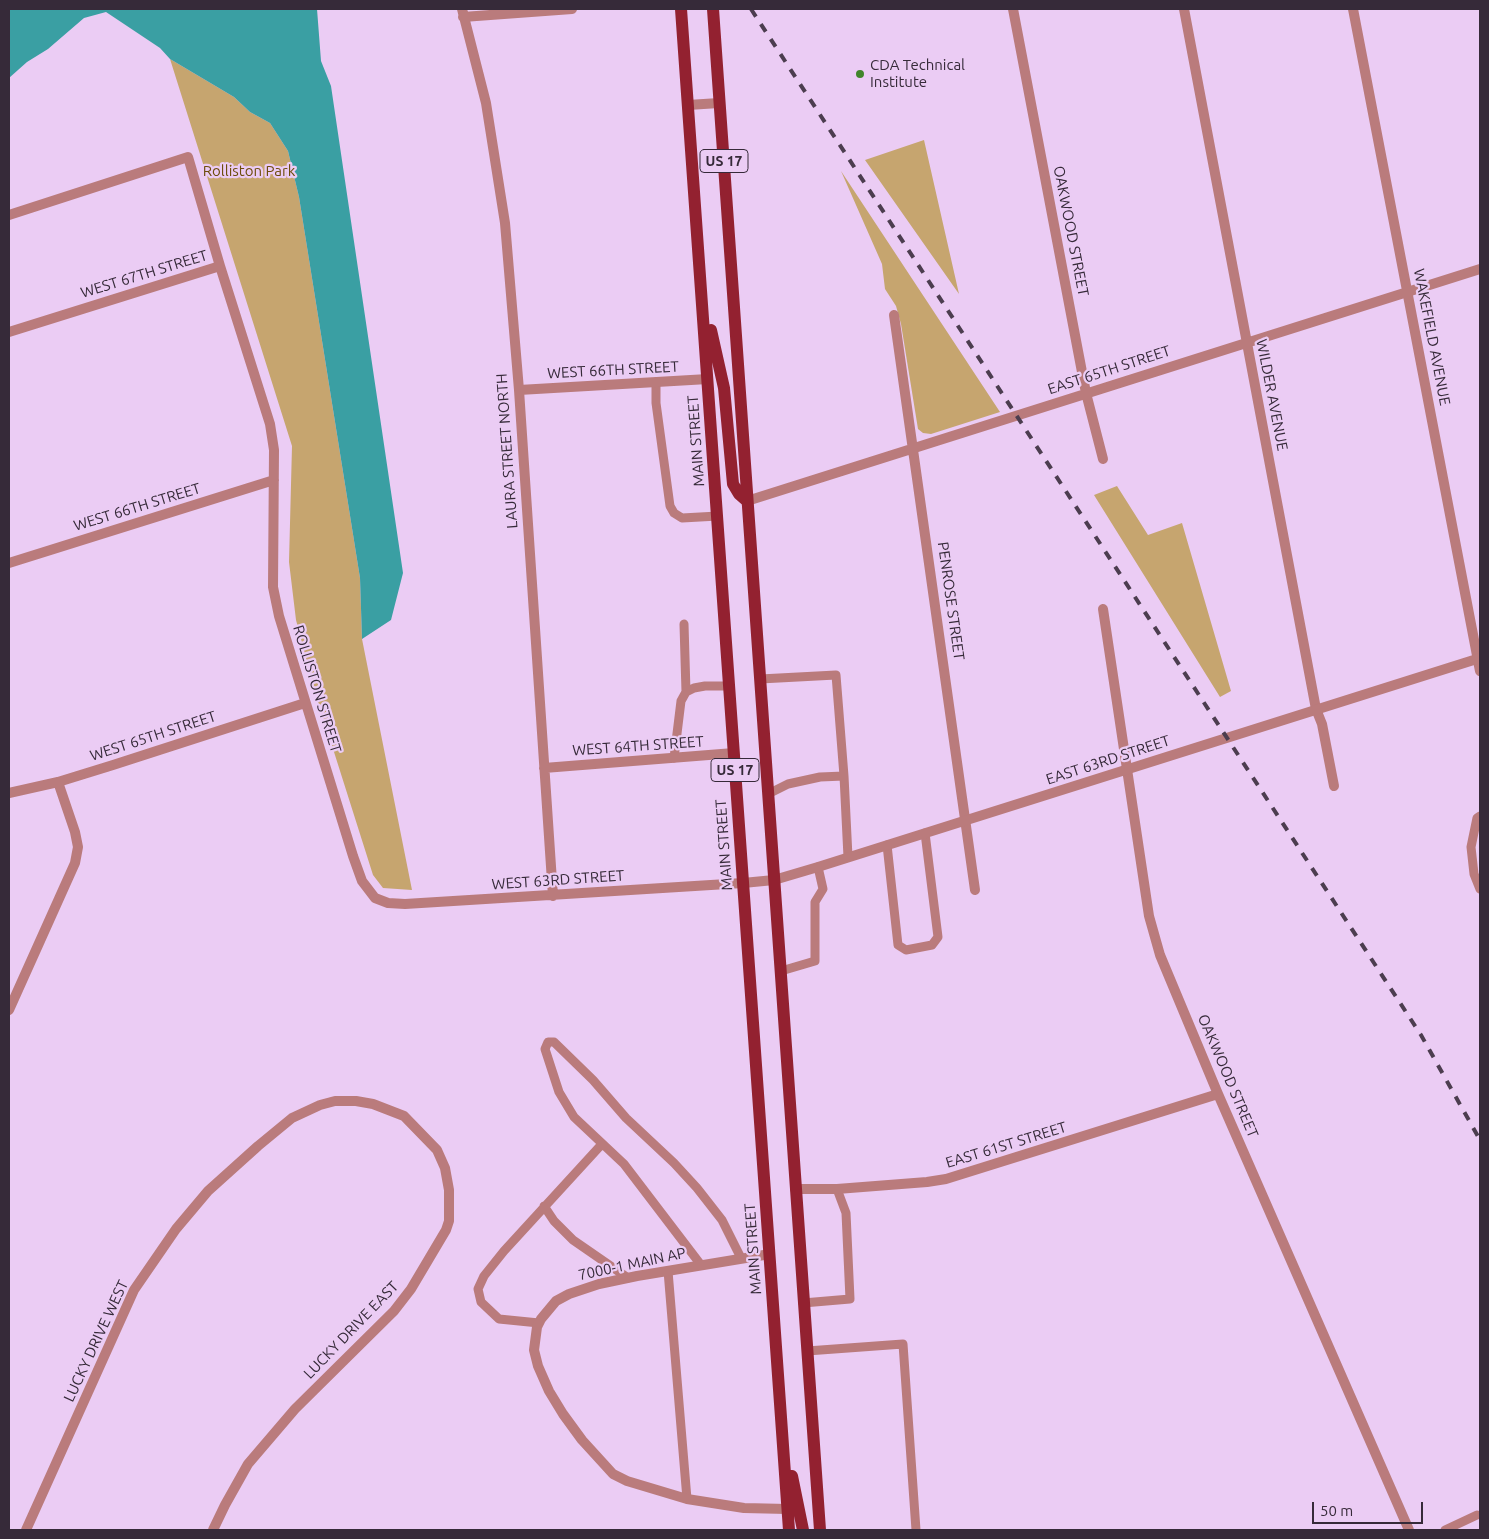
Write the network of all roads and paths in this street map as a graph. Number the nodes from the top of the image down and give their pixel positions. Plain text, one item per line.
1 (572, 9) edge
2 (681, 9) edge
3 (713, 9) edge
4 (1013, 9) edge
5 (1184, 9) edge
6 (1353, 9) edge
7 (463, 13) edge
8 (719, 103) junction
9 (688, 105) junction
10 (9, 216) edge
11 (220, 266) junction
12 (1480, 269) edge
13 (702, 291) junction
14 (1408, 292) junction
15 (894, 315) dead end
16 (9, 332) edge
17 (1247, 343) junction
18 (708, 379) junction
19 (656, 382) junction
20 (519, 390) junction
21 (1086, 393) junction
22 (914, 448) junction
23 (1103, 459) dead end
24 (274, 480) junction
25 (747, 501) junction
26 (718, 516) junction
27 (9, 563) edge
28 (1103, 609) dead end
29 (684, 624) dead end
30 (1479, 658) edge
31 (1480, 671) edge
32 (760, 679) junction
33 (729, 686) junction
34 (686, 692) junction
35 (305, 703) junction
36 (1316, 709) junction
37 (734, 753) junction
38 (674, 758) junction
39 (544, 768) junction
40 (1126, 770) junction
41 (844, 776) junction
42 (58, 782) junction
43 (1334, 786) dead end
44 (9, 793) edge
45 (768, 794) junction
46 (1480, 816) edge
47 (966, 820) junction
48 (925, 833) junction
49 (887, 845) junction
50 (848, 857) junction
51 (818, 867) junction
52 (774, 880) junction
53 (743, 883) junction
54 (1480, 889) edge
55 (975, 890) dead end
56 (552, 896) junction
57 (375, 898) joint
58 (781, 971) junction
59 (9, 1010) edge
60 (1218, 1094) junction
61 (373, 1104) joint
62 (602, 1144) junction
63 (837, 1189) junction
64 (796, 1190) junction
65 (544, 1206) junction
66 (770, 1254) junction
67 (740, 1258) junction
68 (701, 1265) junction
69 (668, 1271) junction
70 (628, 1278) junction
71 (803, 1302) junction
72 (539, 1323) junction
73 (807, 1351) junction
74 (782, 1427) junction
75 (687, 1499) junction
76 (787, 1509) junction
77 (1478, 1515) dead end
78 (26, 1530) edge
79 (213, 1530) edge
80 (789, 1530) edge
81 (803, 1530) edge
82 (820, 1530) edge
83 (916, 1530) edge
84 (1409, 1530) edge
85 (1446, 1530) edge

1 - 7 street
2 - 9 main road, MAIN STREET / US 17
3 - 8 main road, US 17
4 - 21 street, OAKWOOD STREET
5 - 17 street, WILDER AVENUE
6 - 14 street, WAKEFIELD AVENUE
7 - 20 street, LAURA STREET NORTH
8 - 9 street
8 - 25 main road, US 17
9 - 13 main road, MAIN STREET / US 17
10 - 11 street
11 - 16 street, WEST 67TH STREET
11 - 24 street, WEST 67TH STREET
12 - 14 street, EAST 65TH STREET
13 - 18 main road, MAIN STREET / US 17
13 - 25 main road
14 - 17 street, EAST 65TH STREET
14 - 30 street, WAKEFIELD AVENUE
15 - 22 street, PENROSE STREET
17 - 21 street, EAST 65TH STREET
17 - 36 street, WILDER AVENUE
18 - 19 street, WEST 66TH STREET
18 - 26 main road, MAIN STREET / US 17
19 - 20 street, WEST 66TH STREET
19 - 26 lane
20 - 39 street, LAURA STREET NORTH
21 - 22 street, EAST 65TH STREET
21 - 23 street, OAKWOOD STREET
22 - 25 street, EAST 65TH STREET
22 - 47 street, PENROSE STREET
24 - 27 street, WEST 66TH STREET
24 - 35 street, ROLLISTON STREET
25 - 32 main road, US 17
26 - 33 main road, MAIN STREET / US 17
28 - 40 street, OAKWOOD STREET
29 - 34 lane
30 - 31 street, WAKEFIELD AVENUE
30 - 36 street, EAST 63RD STREET
32 - 41 lane
32 - 45 main road, US 17
33 - 34 lane
33 - 37 main road, MAIN STREET / US 17
34 - 38 lane
35 - 42 street, WEST 65TH STREET
35 - 57 street, ROLLISTON STREET
36 - 40 street, EAST 63RD STREET
36 - 43 street, WILDER AVENUE
37 - 38 street, WEST 64TH STREET
37 - 53 main road, MAIN STREET / US 17
38 - 39 street, WEST 64TH STREET
39 - 56 street, LAURA STREET NORTH
40 - 47 street, EAST 63RD STREET
40 - 60 street, OAKWOOD STREET
41 - 45 lane
41 - 50 lane
42 - 44 street, WEST 65TH STREET
42 - 59 street
45 - 52 main road, US 17
46 - 54 lane
47 - 48 street, EAST 63RD STREET
47 - 55 street, PENROSE STREET
48 - 49 street, EAST 63RD STREET
48 - 49 lane
49 - 50 street, EAST 63RD STREET
50 - 51 street, EAST 63RD STREET
51 - 52 street, EAST 63RD STREET
51 - 58 lane
52 - 53 street, EAST 63RD STREET
52 - 58 main road, US 17
53 - 56 street, WEST 63RD STREET
53 - 66 main road, MAIN STREET / US 17
56 - 57 street, WEST 63RD STREET
58 - 64 main road, US 17
60 - 63 street, EAST 61ST STREET
60 - 84 street, OAKWOOD STREET
61 - 78 street, LUCKY DRIVE WEST
61 - 79 street, LUCKY DRIVE EAST
62 - 65 lane
62 - 67 lane
62 - 68 lane
63 - 64 street, EAST 61ST STREET
63 - 71 lane
64 - 71 main road, US 17
65 - 70 lane
65 - 72 lane
66 - 67 street, 7000-1 MAIN AP
66 - 74 main road, MAIN STREET / US 17
67 - 68 street, 7000-1 MAIN AP
68 - 69 street, 7000-1 MAIN AP
69 - 70 street, 7000-1 MAIN AP
69 - 75 lane
70 - 72 street, 7000-1 MAIN AP
71 - 73 main road, US 17
72 - 75 street, 7000-1 MAIN AP
73 - 82 main road, US 17
73 - 83 lane
74 - 76 main road, MAIN STREET / US 17
74 - 81 main road
75 - 76 street, 7000-1 MAIN AP
76 - 80 main road, MAIN STREET / US 17
77 - 85 lane

